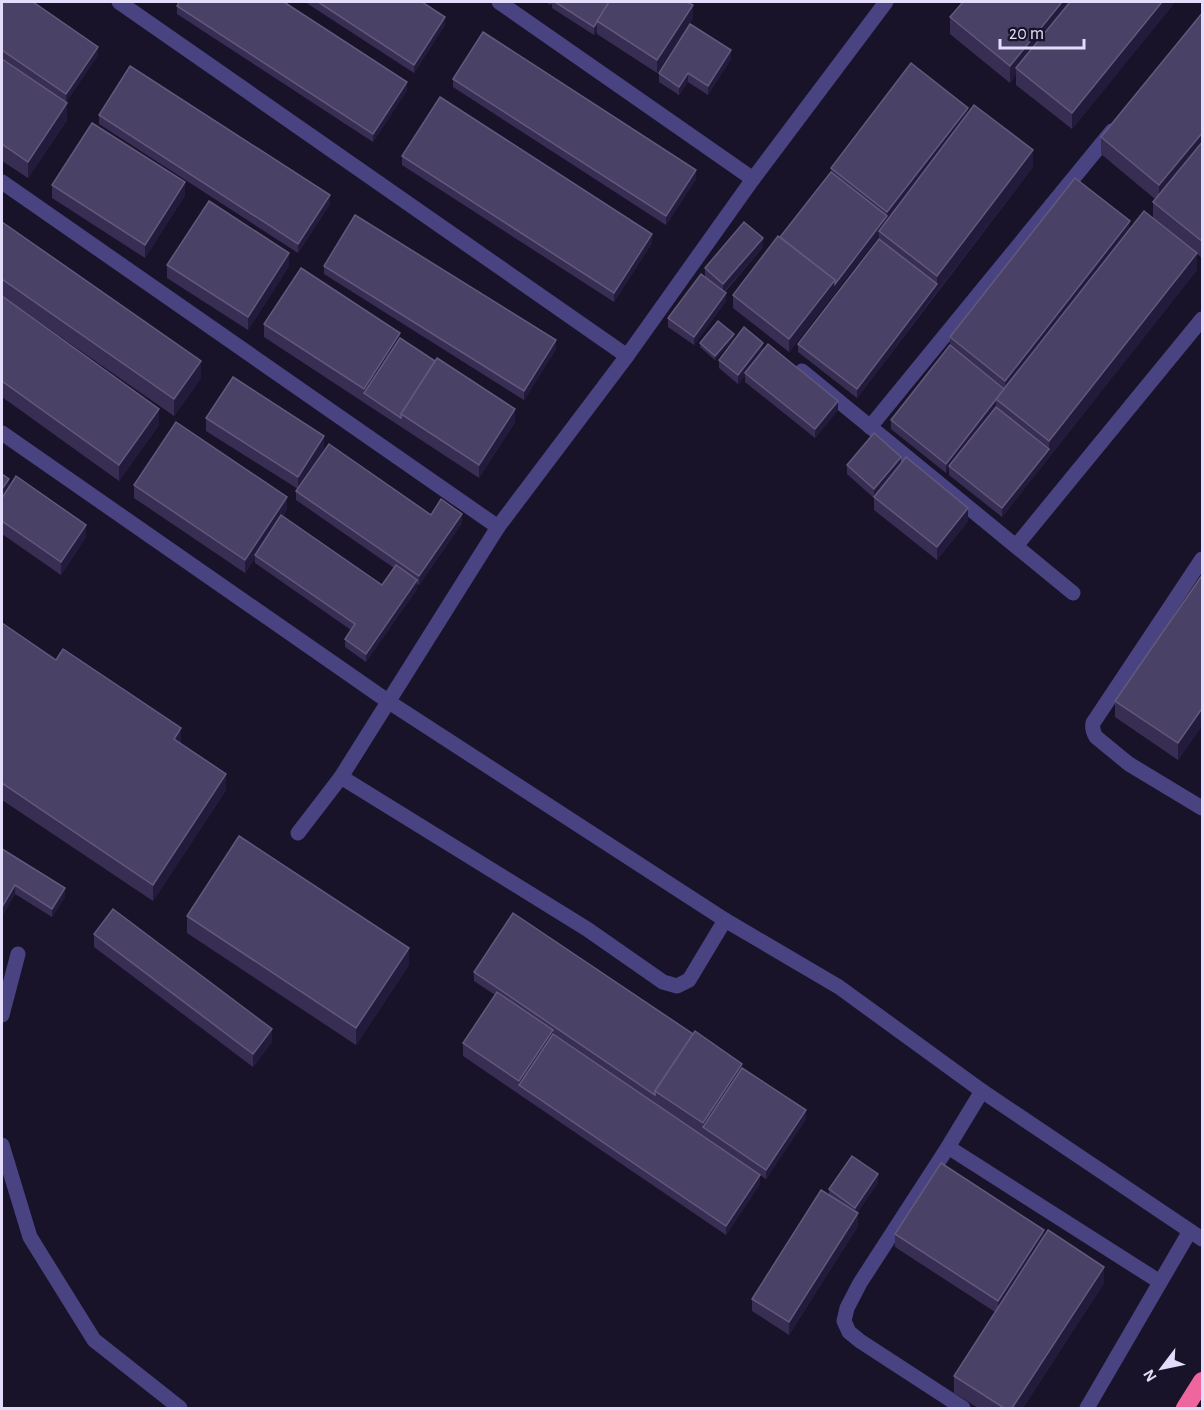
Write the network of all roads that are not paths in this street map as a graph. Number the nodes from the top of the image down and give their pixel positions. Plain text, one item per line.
1 (119, 2) edge
2 (499, 2) edge
3 (886, 2) edge
4 (1120, 121) edge
5 (753, 179) junction
6 (2, 182) edge
7 (1203, 319) edge
8 (627, 356) junction
9 (802, 370) edge
10 (870, 427) junction
11 (2, 433) edge
12 (498, 526) junction
13 (1016, 546) junction
14 (1203, 559) edge
15 (1073, 594) dead end
16 (388, 702) junction
17 (341, 777) junction
18 (1203, 808) edge
19 (298, 833) dead end
20 (725, 920) junction
21 (18, 954) dead end
22 (2, 1015) edge
23 (982, 1091) junction
24 (2, 1145) edge
25 (948, 1147) junction
26 (1196, 1235) edge
27 (1160, 1282) junction
28 (1203, 1381) edge
29 (180, 1408) edge
30 (963, 1408) edge
31 (1087, 1408) edge
32 (1185, 1408) edge

1 - 8 street
2 - 5 street
3 - 5 street
4 - 10 street
5 - 8 street
6 - 12 street
7 - 13 street
8 - 12 street
9 - 10 street
10 - 13 street
11 - 16 street
12 - 16 street
13 - 15 street
14 - 18 street
16 - 17 street
16 - 20 street
17 - 19 street
17 - 20 street
20 - 23 street
21 - 22 street
23 - 25 street
23 - 26 street
24 - 29 street
25 - 27 street
25 - 30 street
26 - 27 street
27 - 31 street
28 - 32 highway

